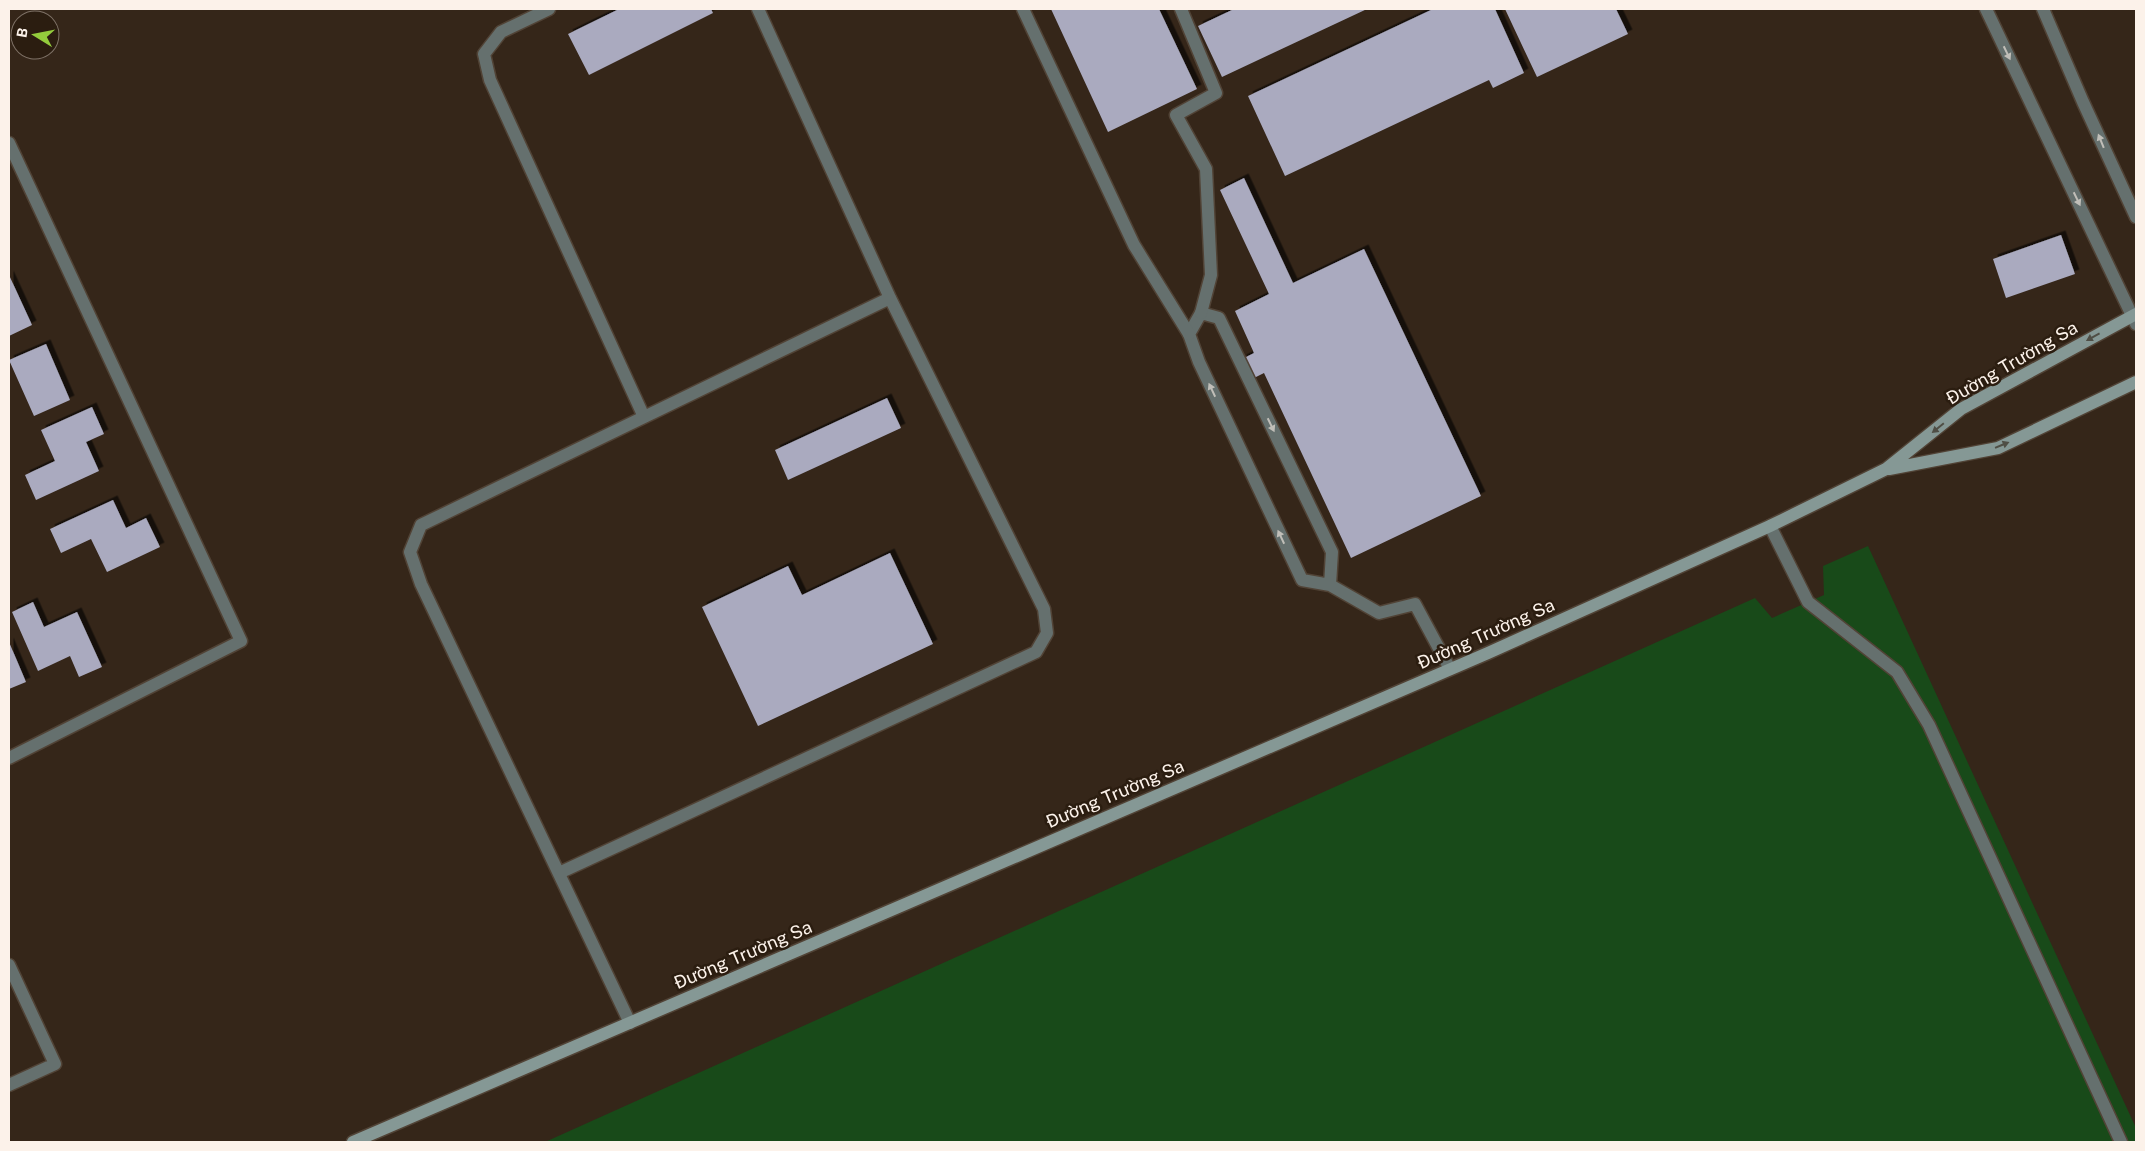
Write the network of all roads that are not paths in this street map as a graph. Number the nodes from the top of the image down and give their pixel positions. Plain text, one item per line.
1 (549, 9) edge
2 (758, 9) edge
3 (1023, 9) edge
4 (1181, 9) edge
5 (1986, 9) edge
6 (2043, 9) edge
7 (9, 143) edge
8 (2136, 216) edge
9 (890, 298) junction
10 (1201, 313) junction
11 (2135, 318) edge
12 (1189, 334) junction
13 (2136, 382) edge
14 (644, 418) junction
15 (1886, 469) junction
16 (1770, 526) junction
17 (1330, 585) junction
18 (1450, 669) junction
19 (9, 758) edge
20 (559, 873) junction
21 (9, 965) edge
22 (630, 1022) junction
23 (9, 1085) edge
24 (353, 1142) edge
25 (2121, 1142) edge

1 - 14 street
2 - 9 street
3 - 12 street
4 - 10 street
5 -> 11 street
8 -> 6 street
7 - 19 street
9 - 14 street
9 - 20 street
10 - 12 street
10 -> 17 street
11 -> 15 main road, Đường Trường Sa
17 -> 12 street
15 -> 13 main road, Đường Trường Sa
14 - 20 street
15 - 16 main road, Đường Trường Sa
16 - 18 main road, Đường Trường Sa
16 - 25 street
17 - 18 street
18 - 22 main road, Đường Trường Sa
20 - 22 street
21 - 23 street
22 - 24 main road, Đường Trường Sa

